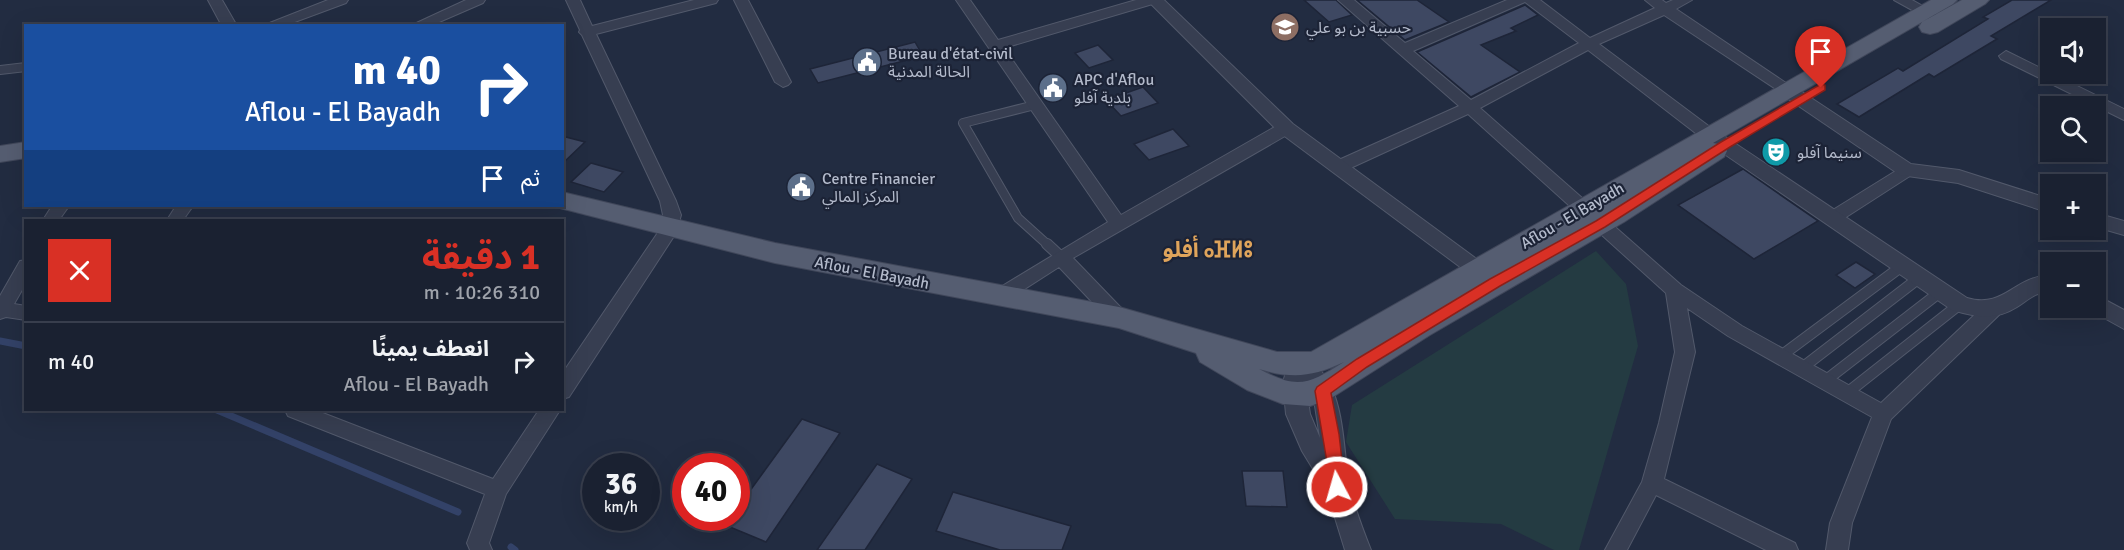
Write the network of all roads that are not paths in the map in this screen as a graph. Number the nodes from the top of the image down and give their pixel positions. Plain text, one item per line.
1 (215, 0) edge
2 (341, 0) edge
3 (478, 0) edge
4 (711, 0) edge
5 (741, 0) edge
6 (963, 0) edge
7 (1153, 0) edge
8 (1346, 0) edge
9 (1519, 0) edge
10 (1531, 0) edge
11 (1652, 0) edge
12 (1685, 0) edge
13 (1901, 0) edge
14 (1978, 0) edge
15 (575, 1) edge
16 (1666, 9) junction
17 (1938, 11) edge
18 (229, 24) edge
19 (275, 24) edge
20 (422, 24) edge
21 (586, 32) junction
22 (1590, 43) junction
23 (995, 46) junction
24 (1402, 50) junction
25 (2006, 56) dead end
26 (24, 67) edge
27 (0, 70) edge
28 (783, 82) dead end
29 (1794, 94) junction
30 (1035, 105) junction
31 (1470, 107) junction
32 (2124, 115) edge
33 (1286, 128) junction
34 (24, 138) edge
35 (1717, 139) junction
36 (0, 141) edge
37 (24, 150) edge
38 (0, 154) edge
39 (1338, 167) junction
40 (1907, 170) junction
41 (564, 202) edge
42 (2040, 203) edge
43 (1593, 216) junction
44 (1834, 217) junction
45 (2106, 223) edge
46 (1118, 224) junction
47 (2124, 228) edge
48 (670, 229) junction
49 (1061, 257) junction
50 (24, 270) edge
51 (1910, 272) junction
52 (1486, 276) junction
53 (2040, 284) edge
54 (1675, 290) junction
55 (1940, 292) junction
56 (1000, 296) junction
57 (1960, 304) junction
58 (2106, 309) edge
59 (0, 310) edge
60 (1992, 310) junction
61 (24, 313) edge
62 (1119, 318) junction
63 (2124, 321) edge
64 (1183, 339) junction
65 (1780, 356) junction
66 (1298, 365) junction
67 (1802, 368) junction
68 (1825, 381) junction
69 (564, 388) edge
70 (1323, 391) junction
71 (1293, 393) junction
72 (1847, 393) junction
73 (298, 411) edge
74 (549, 411) edge
75 (1883, 414) junction
76 (1652, 483) junction
77 (1337, 487) junction
78 (497, 490) junction
79 (481, 550) edge
80 (1358, 550) edge
81 (1616, 550) edge
82 (1787, 550) edge
83 (1837, 550) edge

1 - 18 street
2 - 19 street
3 - 20 street
4 - 21 street
5 - 28 street
6 - 23 street
7 - 23 street
7 - 33 street
8 - 24 street
9 - 24 street
10 - 22 street
11 - 16 street
12 - 16 street
13 - 17 street
14 - 17 main road, Aflou - El Bayadh
15 - 21 street
16 - 22 street
16 - 29 street
17 - 29 main road, Aflou - El Bayadh
21 - 48 street
22 - 31 street
22 - 35 street
23 - 30 street
24 - 31 street
25 - 32 street
26 - 27 lane
29 - 35 main road, Aflou - El Bayadh
29 - 40 street
30 - 46 street
30 - 49 lane
31 - 39 street
31 - 43 street
33 - 39 street
33 - 46 street
34 - 36 main road
35 - 43 main road, Aflou - El Bayadh
35 - 44 street
37 - 38 main road
39 - 52 street
40 - 42 street
40 - 44 street
41 - 48 main road, Aflou - El Bayadh
43 - 52 main road, Aflou - El Bayadh
43 - 54 street
44 - 51 street
45 - 47 street
46 - 49 street
48 - 56 main road, Aflou - El Bayadh
48 - 69 street
49 - 56 street
49 - 62 street
50 - 59 street
51 - 55 street
51 - 65 lane
51 - 67 lane
52 - 66 main road, Aflou - El Bayadh
52 - 70 main road, Aflou - El Bayadh
53 - 60 street
54 - 65 street
54 - 76 street
55 - 57 street
55 - 68 lane
56 - 62 main road, Aflou - El Bayadh
57 - 60 street
57 - 72 lane
58 - 63 street
59 - 61 street
60 - 75 street
62 - 64 main road, Aflou - El Bayadh
64 - 66 main road, Aflou - El Bayadh
64 - 71 main road, Aflou - El Bayadh
65 - 67 street
66 - 70 street
66 - 71 street
67 - 68 street
68 - 72 street
70 - 71 main road, Aflou - El Bayadh
70 - 77 street
71 - 77 street
72 - 75 street
73 - 78 street
74 - 78 street
75 - 83 street
76 - 81 street
76 - 82 street
77 - 80 street
78 - 79 street

